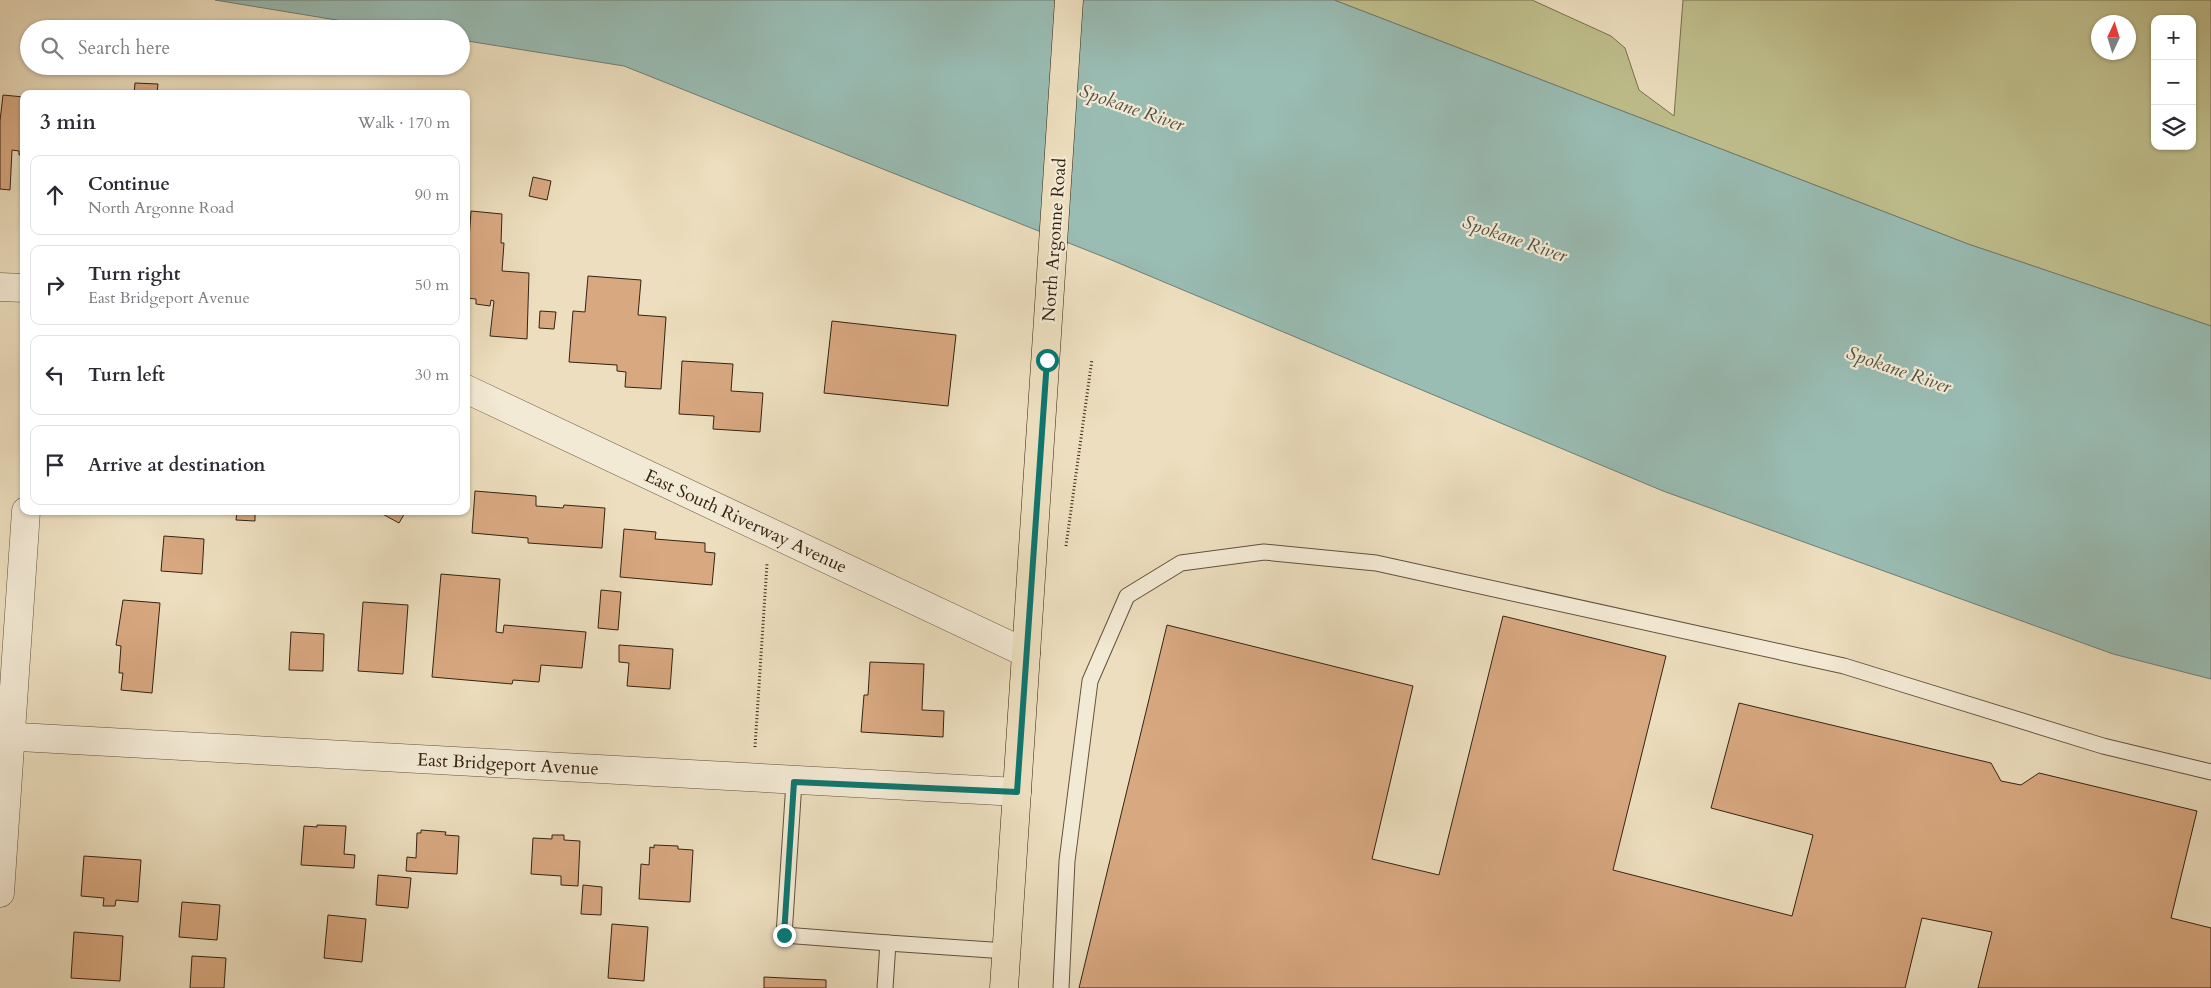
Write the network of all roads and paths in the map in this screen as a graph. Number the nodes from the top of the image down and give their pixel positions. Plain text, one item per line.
1 (1069, 0) edge
2 (0, 287) edge
3 (20, 288) edge
4 (470, 391) edge
5 (26, 515) edge
6 (769, 532) junction
7 (1026, 653) junction
8 (5, 737) edge
9 (2211, 772) edge
10 (753, 778) junction
11 (794, 782) junction
12 (1017, 792) junction
13 (0, 893) edge
14 (888, 943) junction
15 (1006, 951) junction
16 (885, 988) edge
17 (1004, 988) edge
18 (1061, 988) edge

1 - 7 main road, North Argonne Road
2 - 3 street
4 - 6 street, East South Riverway Avenue
5 - 8 street
6 - 7 street, East South Riverway Avenue
6 - 10 path
7 - 12 main road, North Argonne Road
8 - 10 street, East Bridgeport Avenue
8 - 13 street
9 - 18 lane
10 - 11 street, East Bridgeport Avenue
11 - 12 street, East Bridgeport Avenue
11 - 14 lane
12 - 15 main road, North Argonne Road
14 - 15 lane
14 - 16 lane
15 - 17 main road, North Argonne Road

